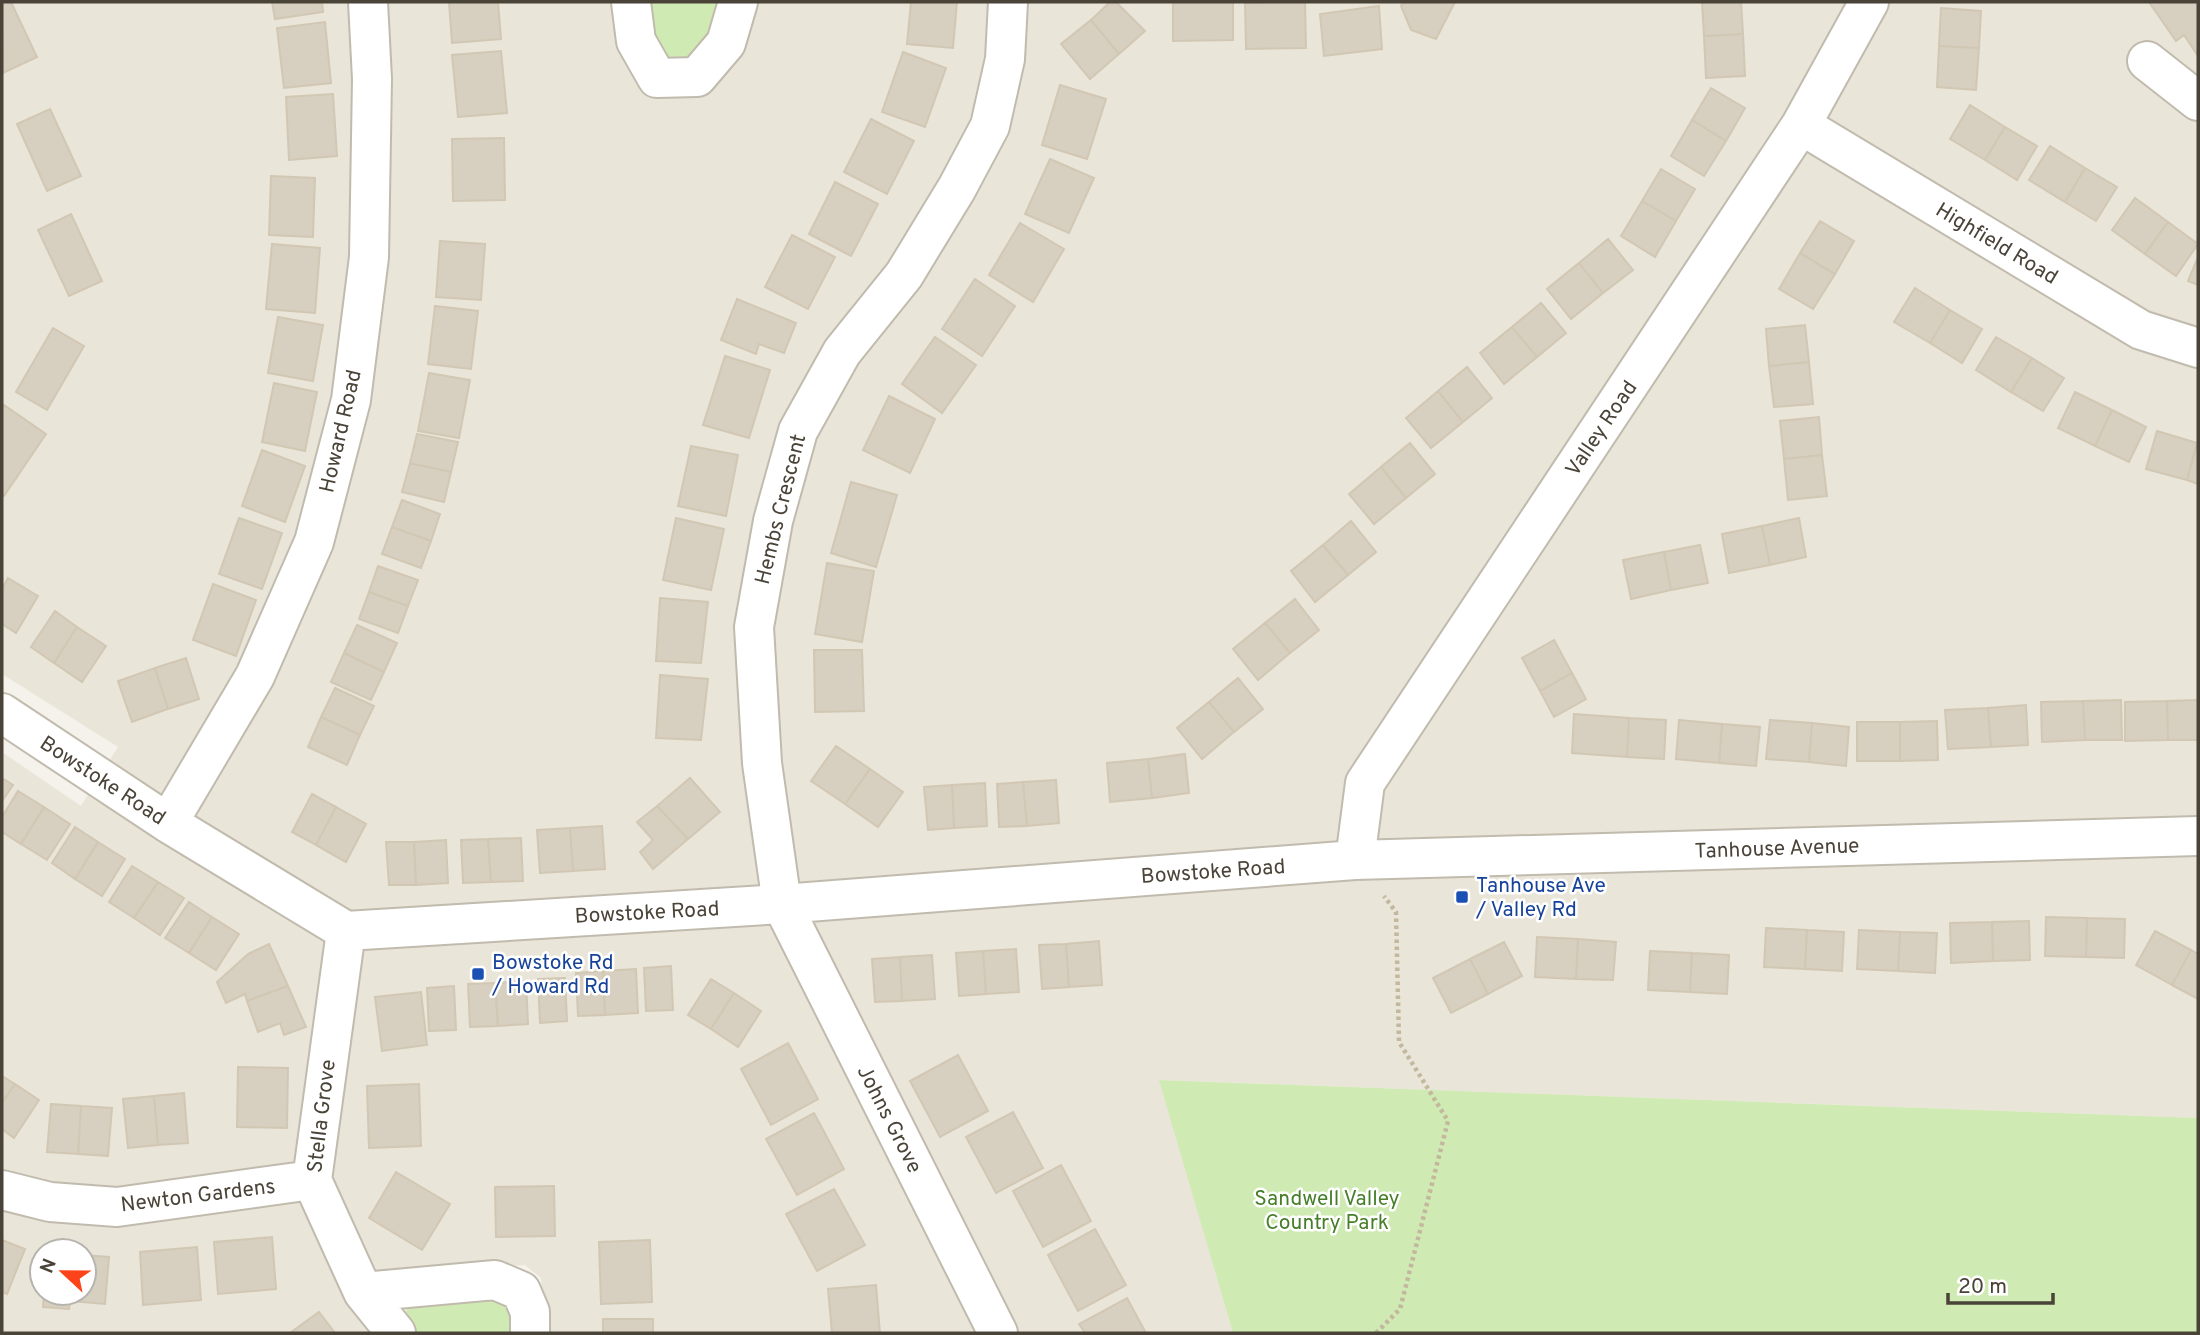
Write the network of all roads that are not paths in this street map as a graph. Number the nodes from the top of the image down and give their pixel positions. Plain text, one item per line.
1 (368, 2) edge
2 (631, 2) edge
3 (738, 2) edge
4 (1009, 2) edge
5 (1859, 4) edge
6 (2147, 61) dead end
7 (2195, 117) edge
8 (1801, 125) junction
9 (2198, 348) edge
10 (2, 713) edge
11 (168, 823) junction
12 (2198, 835) edge
13 (1355, 860) junction
14 (782, 904) junction
15 (346, 931) junction
16 (312, 1180) junction
17 (2, 1190) edge
18 (363, 1292) junction
19 (396, 1333) edge
20 (530, 1333) edge
21 (998, 1333) edge

1 - 11 street, Howard Road
2 - 3 street
4 - 14 street, Hembs Crescent
5 - 8 street, Valley Road
6 - 7 street
8 - 9 street, Highfield Road
8 - 13 street, Valley Road
10 - 11 street, Bowstoke Road
11 - 15 street, Bowstoke Road
12 - 13 street, Tanhouse Avenue
13 - 14 street, Bowstoke Road
14 - 15 street, Bowstoke Road
14 - 21 street, Johns Grove
15 - 16 street, Stella Grove
16 - 17 street, Newton Gardens
16 - 18 street, Stella Grove
18 - 19 street, Stella Grove
18 - 20 street

